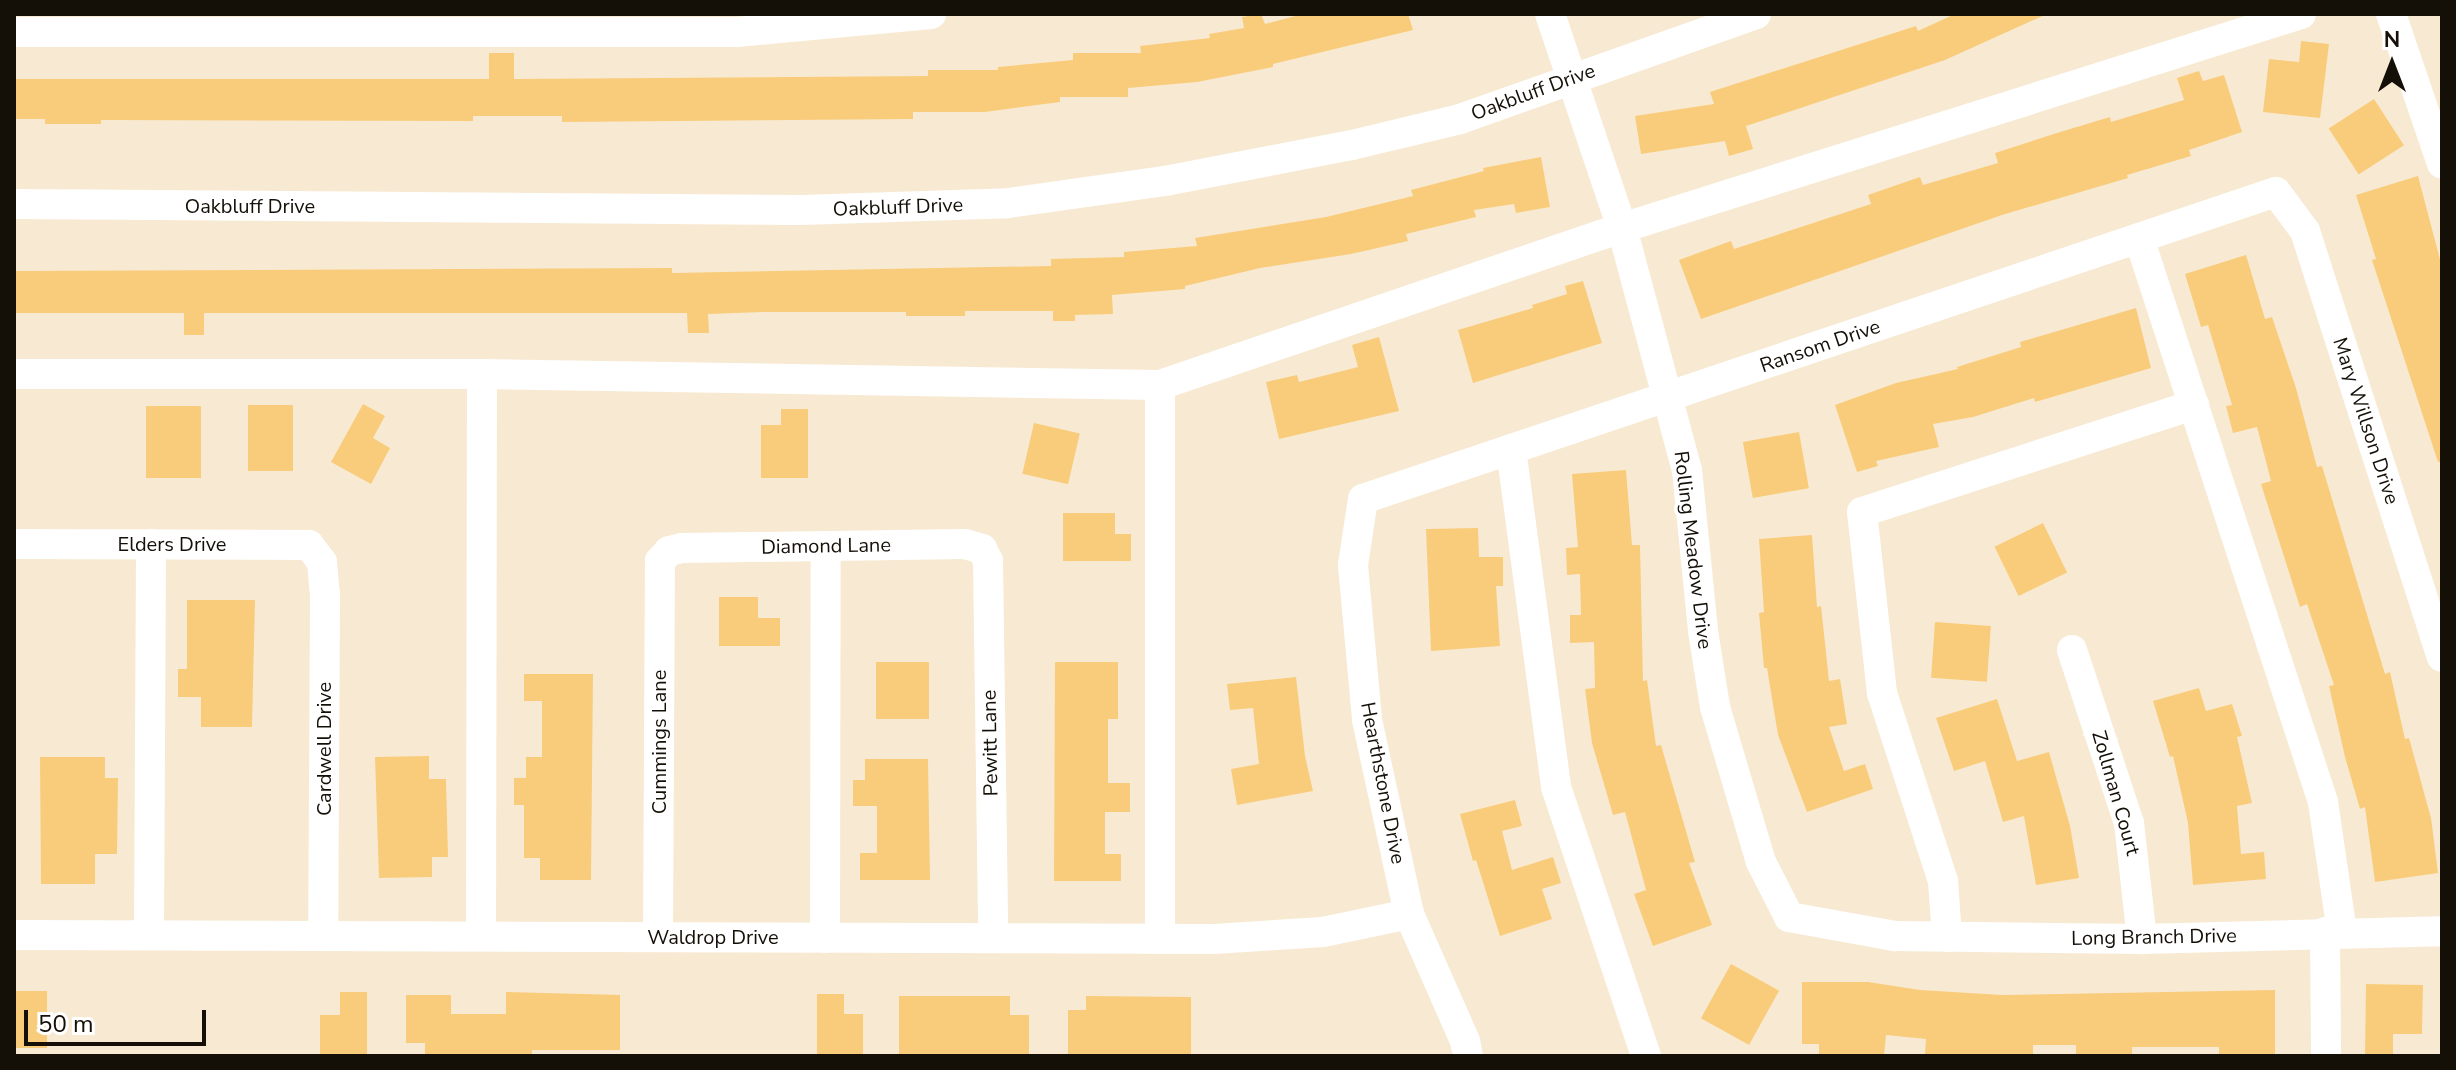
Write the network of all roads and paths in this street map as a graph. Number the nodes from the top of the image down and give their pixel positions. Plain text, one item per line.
1 (931, 14) edge
2 (1550, 14) edge
3 (1756, 14) edge
4 (2301, 14) edge
5 (2391, 14) edge
6 (14, 32) edge
7 (1571, 77) junction
8 (2442, 164) edge
9 (2276, 192) joint
10 (14, 204) edge
11 (1622, 228) junction
12 (2139, 238) junction
13 (14, 374) edge
14 (482, 374) junction
15 (1160, 385) junction
16 (1668, 398) junction
17 (2194, 405) junction
18 (1511, 449) junction
19 (1363, 499) joint
20 (14, 544) edge
21 (151, 544) junction
22 (826, 546) junction
23 (982, 549) joint
24 (669, 551) joint
25 (322, 562) joint
26 (2072, 650) dead end
27 (2442, 657) edge
28 (1409, 914) junction
29 (1866, 930) joint
30 (2442, 931) edge
31 (2333, 932) junction
32 (14, 935) edge
33 (149, 935) junction
34 (323, 936) junction
35 (481, 936) junction
36 (658, 937) junction
37 (1947, 937) junction
38 (825, 938) junction
39 (993, 938) junction
40 (1160, 939) junction
41 (2142, 939) junction
42 (1468, 1056) edge
43 (1646, 1056) edge
44 (2326, 1056) edge

1 - 6 street
2 - 7 street, Rolling Meadow Drive
3 - 7 street, Oakbluff Drive
4 - 11 street
5 - 8 street
7 - 10 street, Oakbluff Drive
7 - 11 street, Rolling Meadow Drive
9 - 12 street, Ransom Drive
9 - 27 street, Mary Willson Drive
11 - 15 street
11 - 16 street, Rolling Meadow Drive
12 - 16 street, Ransom Drive
12 - 17 street
13 - 14 street
14 - 15 street
14 - 35 street
15 - 40 street
16 - 18 street, Ransom Drive
16 - 29 street, Rolling Meadow Drive
17 - 31 street
17 - 37 street
18 - 19 street, Ransom Drive
18 - 43 street
19 - 28 street, Hearthstone Drive
20 - 21 street, Elders Drive
21 - 25 street, Elders Drive
21 - 33 street
22 - 23 street, Diamond Lane
22 - 24 street, Diamond Lane
22 - 38 street
23 - 39 street, Pewitt Lane
24 - 36 street, Cummings Lane
25 - 34 street, Cardwell Drive
26 - 41 street, Zollman Court
28 - 40 street, Waldrop Drive
28 - 42 street, Hearthstone Drive
29 - 37 street, Long Branch Drive
30 - 31 street, Long Branch Drive
31 - 41 street, Long Branch Drive
31 - 44 street
32 - 33 street, Waldrop Drive
33 - 34 street, Waldrop Drive
34 - 35 street, Waldrop Drive
35 - 36 street, Waldrop Drive
36 - 38 street, Waldrop Drive
37 - 41 street, Long Branch Drive
38 - 39 street, Waldrop Drive
39 - 40 street, Waldrop Drive

